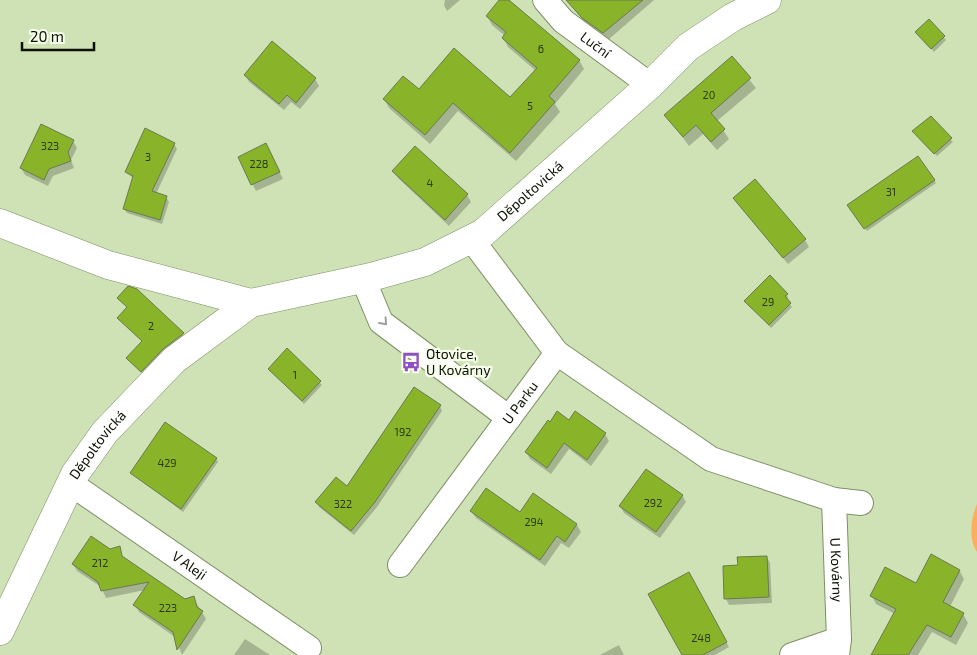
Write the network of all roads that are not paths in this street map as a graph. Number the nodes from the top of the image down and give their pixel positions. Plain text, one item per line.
1 (545, 0) edge
2 (750, 4) edge
3 (650, 85) junction
4 (0, 222) edge
5 (472, 240) junction
6 (362, 279) junction
7 (251, 303) junction
8 (557, 353) junction
9 (509, 418) junction
10 (70, 483) junction
11 (834, 500) junction
12 (861, 503) dead end
13 (400, 565) dead end
14 (0, 631) edge
15 (838, 647) edge
16 (309, 648) dead end
17 (792, 655) edge

1 - 3 street, Luční
2 - 3 street, Děpoltovická
3 - 5 street, Děpoltovická
4 - 7 street, Děpoltovická
5 - 6 street, Děpoltovická
5 - 8 street
6 - 7 street, Děpoltovická
6 -> 9 street
7 - 10 street, Děpoltovická
8 - 9 street, U Parku
8 - 11 street
9 - 13 street, U Parku
10 - 14 street, Děpoltovická
10 - 16 street, V Aleji
11 - 12 street
11 - 15 street, U Kovárny
15 - 17 street, U Kovárny

